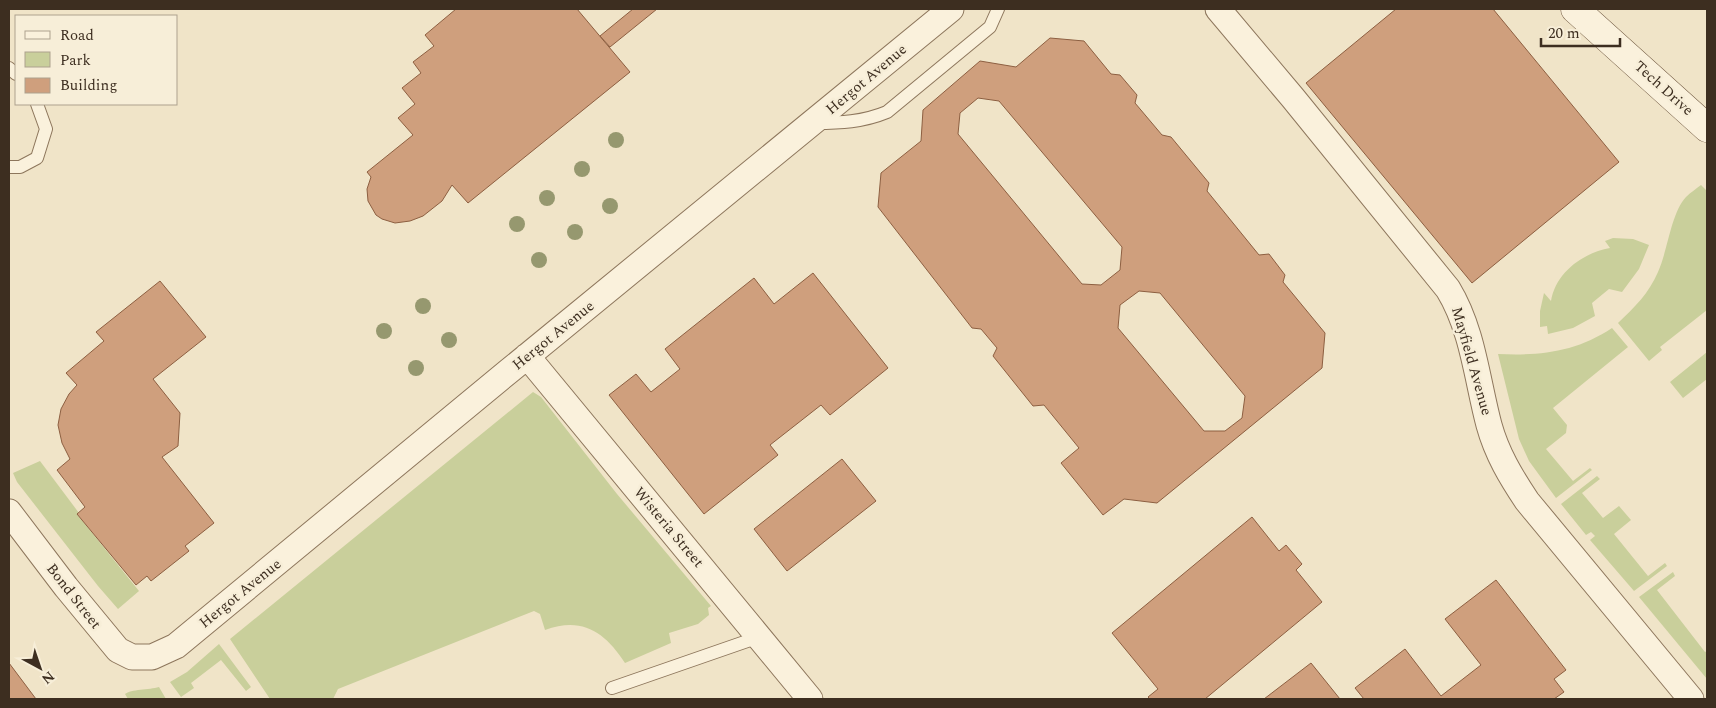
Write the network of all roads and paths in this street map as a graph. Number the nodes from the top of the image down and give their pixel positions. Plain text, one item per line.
1 (951, 9) edge
2 (998, 9) edge
3 (1218, 9) edge
4 (1575, 9) edge
5 (37, 105) edge
6 (812, 124) junction
7 (1707, 128) edge
8 (9, 167) edge
9 (527, 356) junction
10 (9, 512) edge
11 (759, 637) junction
12 (152, 657) joint
13 (612, 688) dead end
14 (810, 699) edge
15 (1690, 699) edge

1 - 6 street, Hergot Avenue
2 - 6 lane
3 - 15 street, Mayfield Avenue
4 - 7 main road, Tech Drive
5 - 8 lane
6 - 9 street, Hergot Avenue
9 - 11 street, Wisteria Street
9 - 12 street, Hergot Avenue
10 - 12 street, Bond Street
11 - 13 lane
11 - 14 street, Wisteria Street

